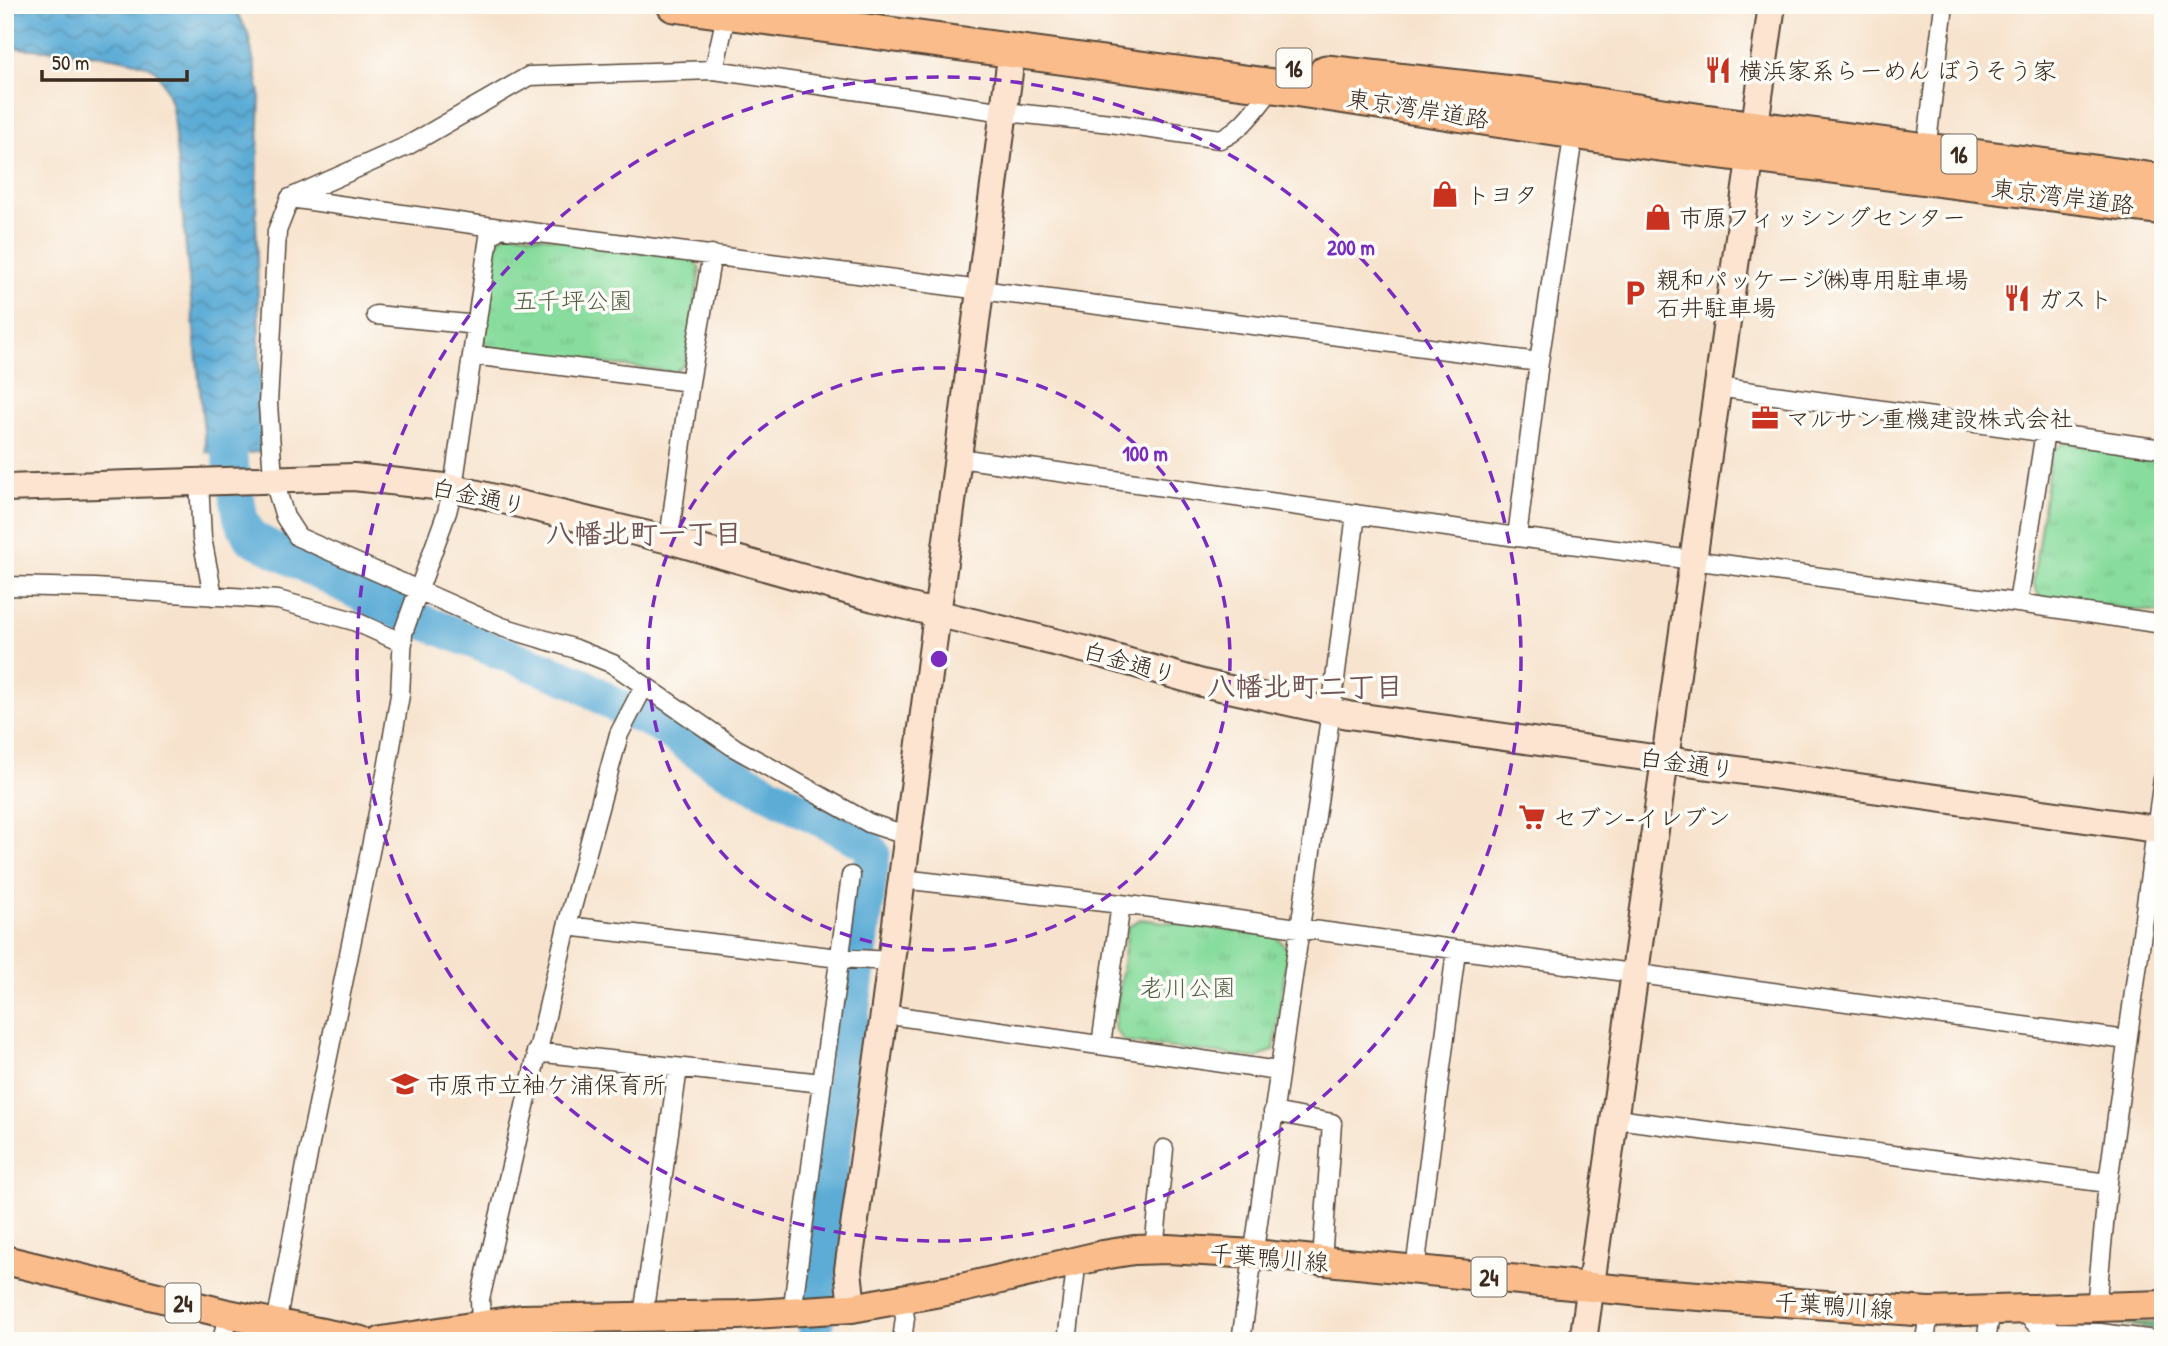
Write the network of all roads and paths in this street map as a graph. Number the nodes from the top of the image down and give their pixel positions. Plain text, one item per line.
1 (674, 5) edge
2 (835, 5) edge
3 (1772, 5) edge
4 (1944, 5) edge
5 (727, 11) junction
6 (1012, 50) junction
7 (714, 70) junction
8 (1274, 86) junction
9 (1005, 112) junction
10 (1574, 131) junction
11 (1752, 141) junction
12 (1926, 150) junction
13 (2163, 181) edge
14 (290, 198) junction
15 (2163, 208) edge
16 (500, 228) junction
17 (712, 254) junction
18 (981, 290) junction
19 (376, 315) dead end
20 (477, 325) junction
21 (472, 355) junction
22 (1539, 362) junction
23 (690, 382) junction
24 (1717, 387) junction
25 (2045, 432) junction
26 (2163, 449) edge
27 (959, 458) junction
28 (274, 478) junction
29 (198, 481) junction
30 (5, 488) edge
31 (453, 488) junction
32 (1356, 514) junction
33 (1517, 537) junction
34 (669, 540) junction
35 (1691, 560) junction
36 (5, 586) edge
37 (213, 596) junction
38 (417, 597) junction
39 (2018, 603) junction
40 (938, 614) junction
41 (2163, 624) edge
42 (403, 638) junction
43 (644, 686) junction
44 (1331, 711) junction
45 (1664, 760) junction
46 (2163, 779) edge
47 (2160, 829) edge
48 (908, 836) junction
49 (851, 876) dead end
50 (902, 879) junction
51 (1121, 904) junction
52 (567, 926) junction
53 (1298, 928) junction
54 (1456, 951) junction
55 (839, 958) junction
56 (891, 961) junction
57 (1634, 975) junction
58 (884, 1014) junction
59 (2127, 1040) junction
60 (1101, 1045) junction
61 (536, 1052) junction
62 (678, 1068) junction
63 (1278, 1071) junction
64 (822, 1083) junction
65 (1273, 1112) junction
66 (1616, 1119) junction
67 (1164, 1149) dead end
68 (2108, 1183) junction
69 (1154, 1250) junction
70 (1254, 1254) junction
71 (5, 1260) edge
72 (1074, 1261) junction
73 (1321, 1261) junction
74 (1415, 1270) junction
75 (1590, 1286) junction
76 (902, 1300) junction
77 (2163, 1305) edge
78 (852, 1308) junction
79 (1991, 1310) junction
80 (806, 1312) junction
81 (1929, 1312) junction
82 (643, 1316) junction
83 (276, 1324) junction
84 (481, 1325) junction
85 (2037, 1326) edge
86 (225, 1327) edge
87 (2099, 1327) edge
88 (445, 1336) edge
89 (362, 1341) edge
90 (382, 1341) edge
91 (902, 1341) edge
92 (1067, 1341) edge
93 (1241, 1341) edge
94 (1583, 1341) edge
95 (1925, 1341) edge
96 (1986, 1341) edge
97 (2163, 1341) edge

1 - 5 highway, 東京湾岸道路 / 16
2 - 11 highway, 東京湾岸道路 / 16
3 - 11 street
4 - 12 street
5 - 6 highway, 東京湾岸道路 / 16
5 - 7 street
6 - 8 highway, 東京湾岸道路 / 16
6 - 9 street
7 - 9 street
7 - 14 street
8 - 9 street
8 - 10 highway, 東京湾岸道路 / 16
9 - 18 street
10 - 11 highway, 東京湾岸道路 / 16
10 - 22 street
11 - 12 highway, 東京湾岸道路 / 16
11 - 15 highway, 東京湾岸道路 / 16
11 - 24 street
12 - 13 highway, 東京湾岸道路 / 16
14 - 16 street
14 - 28 street
16 - 17 street
16 - 20 street
17 - 18 street
17 - 23 street
18 - 22 street
18 - 27 street
19 - 20 street
20 - 21 street
21 - 23 street
21 - 31 street
22 - 33 street
23 - 34 street
24 - 25 street
24 - 35 street
25 - 26 street
25 - 39 street
27 - 32 street
27 - 40 street
28 - 29 street, 白金通り
28 - 31 street, 白金通り
28 - 38 street
29 - 30 street
29 - 37 street
31 - 34 street, 白金通り
31 - 38 street
32 - 33 street
32 - 44 street
33 - 35 street
34 - 40 street, 白金通り
35 - 39 street
35 - 45 street
36 - 37 street
37 - 42 street
38 - 42 street
38 - 43 street
39 - 41 street
40 - 44 street, 白金通り
40 - 48 street
42 - 83 street
43 - 48 street
43 - 52 street
44 - 45 street, 白金通り
44 - 53 street
45 - 47 street, 白金通り
45 - 57 street
46 - 47 street
47 - 59 street
48 - 50 street
49 - 55 street
50 - 51 street
50 - 56 street
51 - 53 street
51 - 60 street
52 - 55 street
52 - 61 street
53 - 54 street
53 - 63 street
54 - 57 street
54 - 74 street
55 - 56 street
55 - 64 street
56 - 58 street
57 - 59 street
57 - 66 street
58 - 60 street
58 - 78 street
59 - 68 street
60 - 63 street
61 - 62 street
61 - 84 street
62 - 64 street
62 - 82 street
63 - 65 street
64 - 80 street
65 - 70 street
65 - 73 street
66 - 68 street
66 - 75 street
67 - 69 street
68 - 87 street
69 - 70 main road, 千葉鴨川線 / 24
69 - 72 main road, 千葉鴨川線 / 24
70 - 73 main road, 千葉鴨川線 / 24
70 - 93 street
71 - 86 main road, 24
72 - 76 main road, 千葉鴨川線 / 24
72 - 92 street
73 - 74 main road, 千葉鴨川線 / 24
74 - 75 main road, 千葉鴨川線 / 24
75 - 81 main road, 千葉鴨川線 / 24
75 - 94 street
76 - 78 main road, 千葉鴨川線 / 24
76 - 91 street
77 - 87 main road, 千葉鴨川線 / 24
78 - 80 main road, 千葉鴨川線 / 24
79 - 81 main road, 千葉鴨川線 / 24
79 - 85 main road, 千葉鴨川線 / 24
79 - 96 street
80 - 82 main road, 千葉鴨川線 / 24
81 - 95 street
82 - 84 main road, 千葉鴨川線 / 24
83 - 86 main road, 24
83 - 89 main road, 24
84 - 88 main road, 千葉鴨川線 / 24
85 - 87 main road, 千葉鴨川線 / 24
87 - 97 street
88 - 90 main road, 千葉鴨川線 / 24

